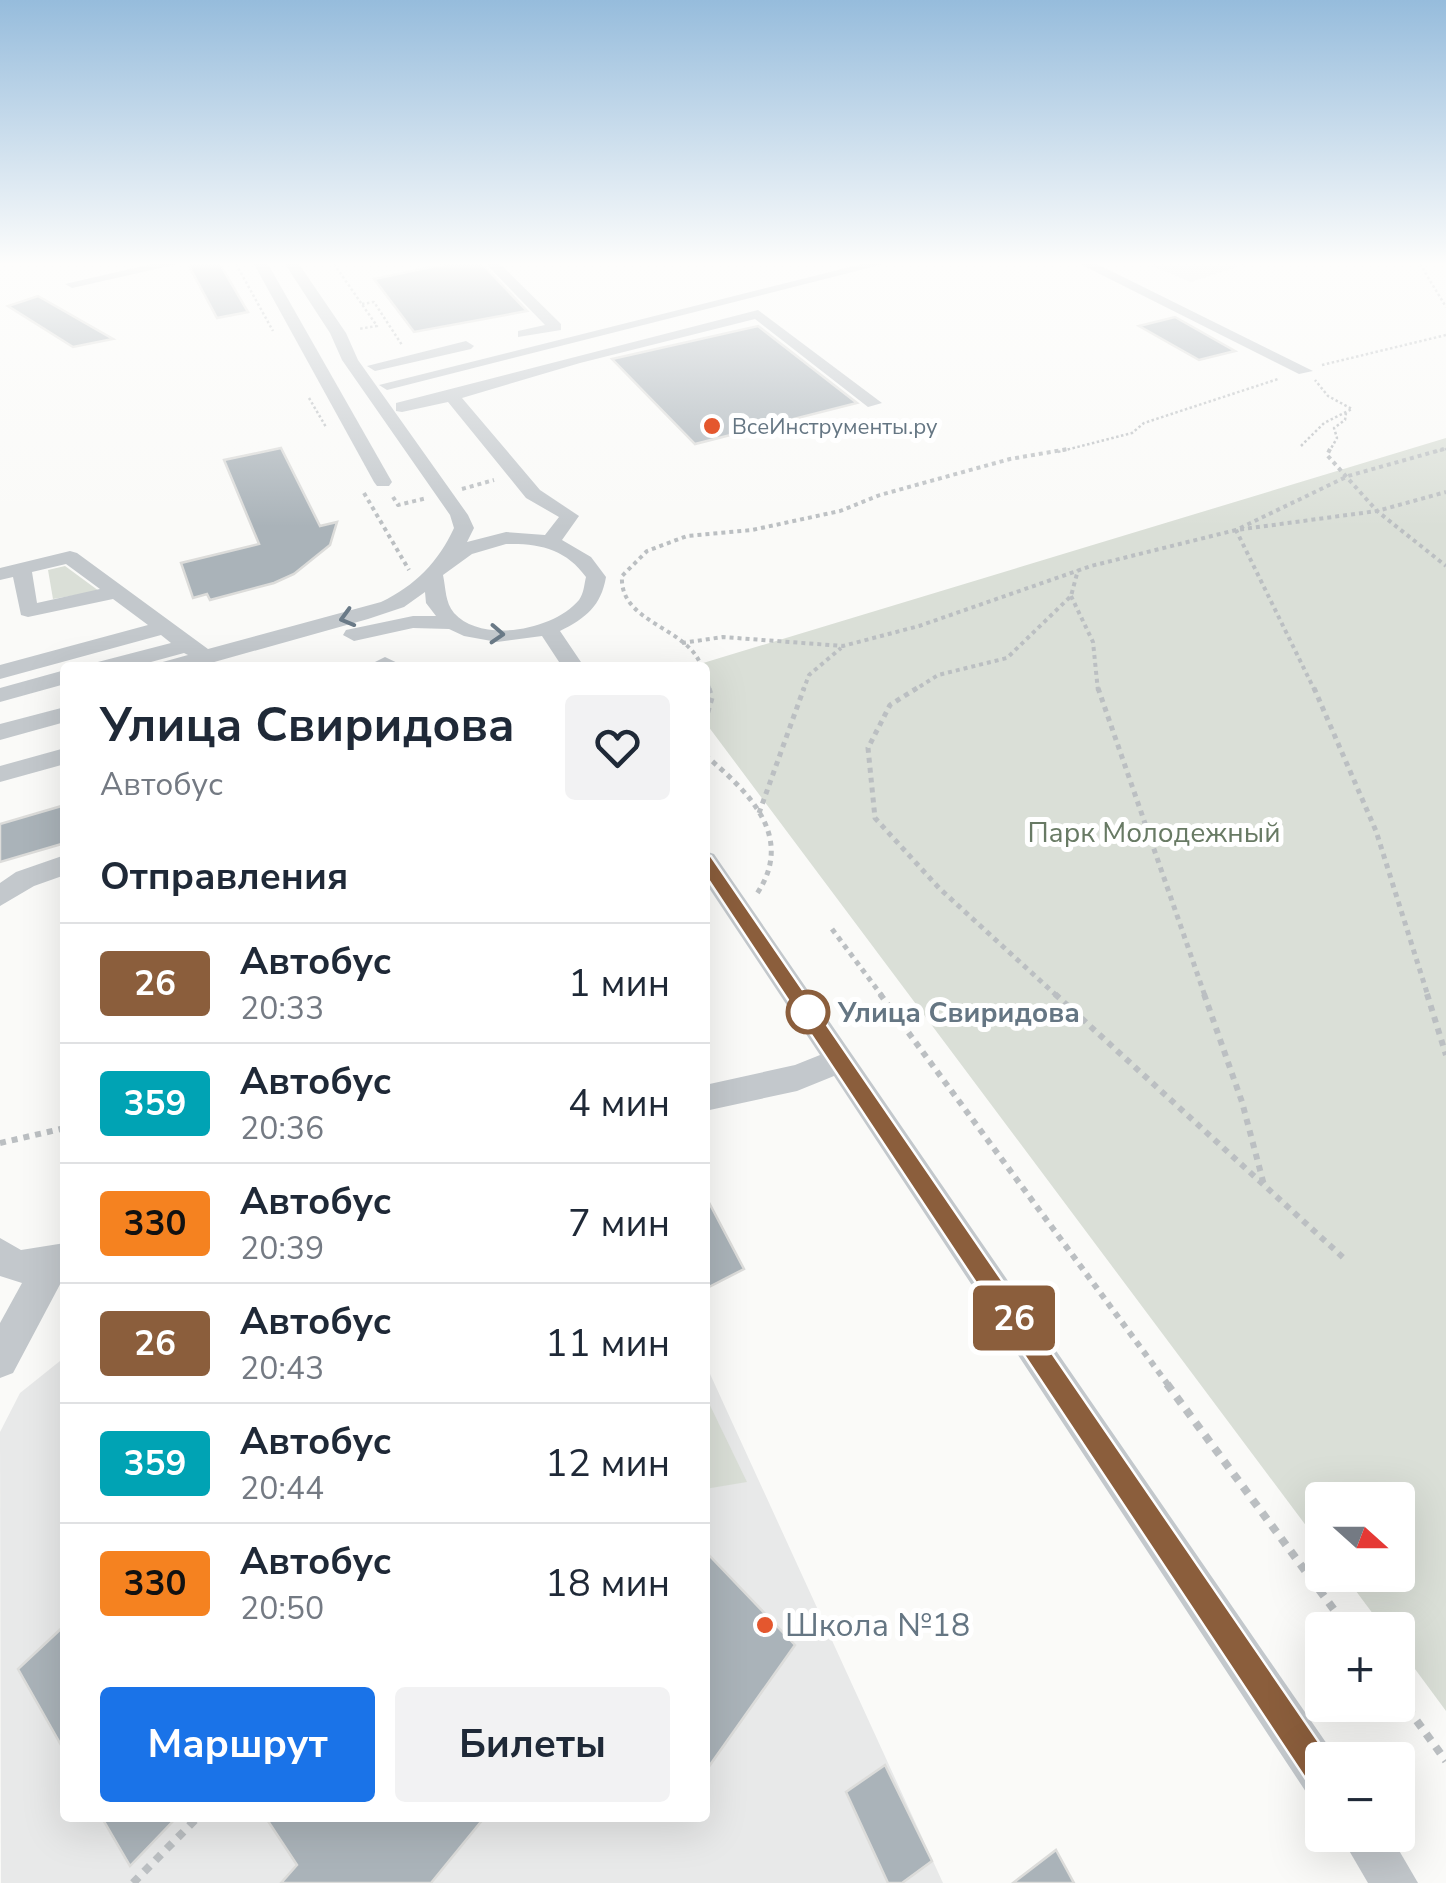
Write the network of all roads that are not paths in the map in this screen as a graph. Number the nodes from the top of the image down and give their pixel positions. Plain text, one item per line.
1 (310, 352) edge
2 (346, 352) edge
3 (366, 352) edge
4 (439, 352) edge
5 (518, 352) edge
6 (607, 352) edge
7 (808, 352) edge
8 (1268, 352) edge
9 (350, 360) junction
10 (318, 366) junction
11 (375, 366) junction
12 (1305, 370) road end
13 (387, 384) junction
14 (452, 396) junction
15 (874, 402) dead end
16 (402, 408) junction
17 (383, 482) road end
18 (451, 491) junction
19 (512, 539) junction
20 (550, 542) junction
21 (22, 568) junction
22 (441, 568) junction
23 (0, 574) edge
24 (116, 592) junction
25 (446, 623) junction
26 (163, 628) junction
27 (548, 628) junction
28 (196, 651) junction
29 (135, 662) edge
30 (177, 662) edge
31 (258, 662) edge
32 (570, 662) edge
33 (0, 672) edge
34 (60, 679) edge
35 (0, 695) edge
36 (60, 696) edge
37 (0, 713) edge
38 (60, 715) edge
39 (0, 732) edge
40 (60, 757) edge
41 (0, 774) edge
42 (60, 867) edge
43 (710, 868) edge
44 (0, 896) edge
45 (840, 1060) junction
46 (710, 1097) edge
47 (0, 1254) edge
48 (58, 1260) edge
49 (0, 1360) edge
50 (1305, 1751) edge
51 (1374, 1852) edge
52 (1395, 1883) edge

1 - 10 street
2 - 9 street
3 - 11 street
4 - 11 street
5 - 13 street
6 - 14 street
7 - 15 street
8 - 12 street
9 - 10 street
9 - 18 street
10 - 17 street
11 - 13 street
13 - 16 street
14 - 16 street
14 - 20 street
16 - 18 street
18 - 19 street
18 - 22 street
19 - 20 street
19 - 22 street
20 - 27 street
21 - 23 street
21 - 24 street
21 - 24 street
22 - 25 street
22 -> 28 street
24 - 26 street
25 -> 27 street
25 - 31 street
26 - 28 street
26 - 33 street
27 - 32 street
28 - 29 street
28 - 30 street
34 - 35 street
36 - 37 street
38 - 39 street
40 - 41 street
42 - 44 street
43 - 45 street
45 - 46 street
45 - 50 street
47 - 48 street
48 - 49 street
51 - 52 street

